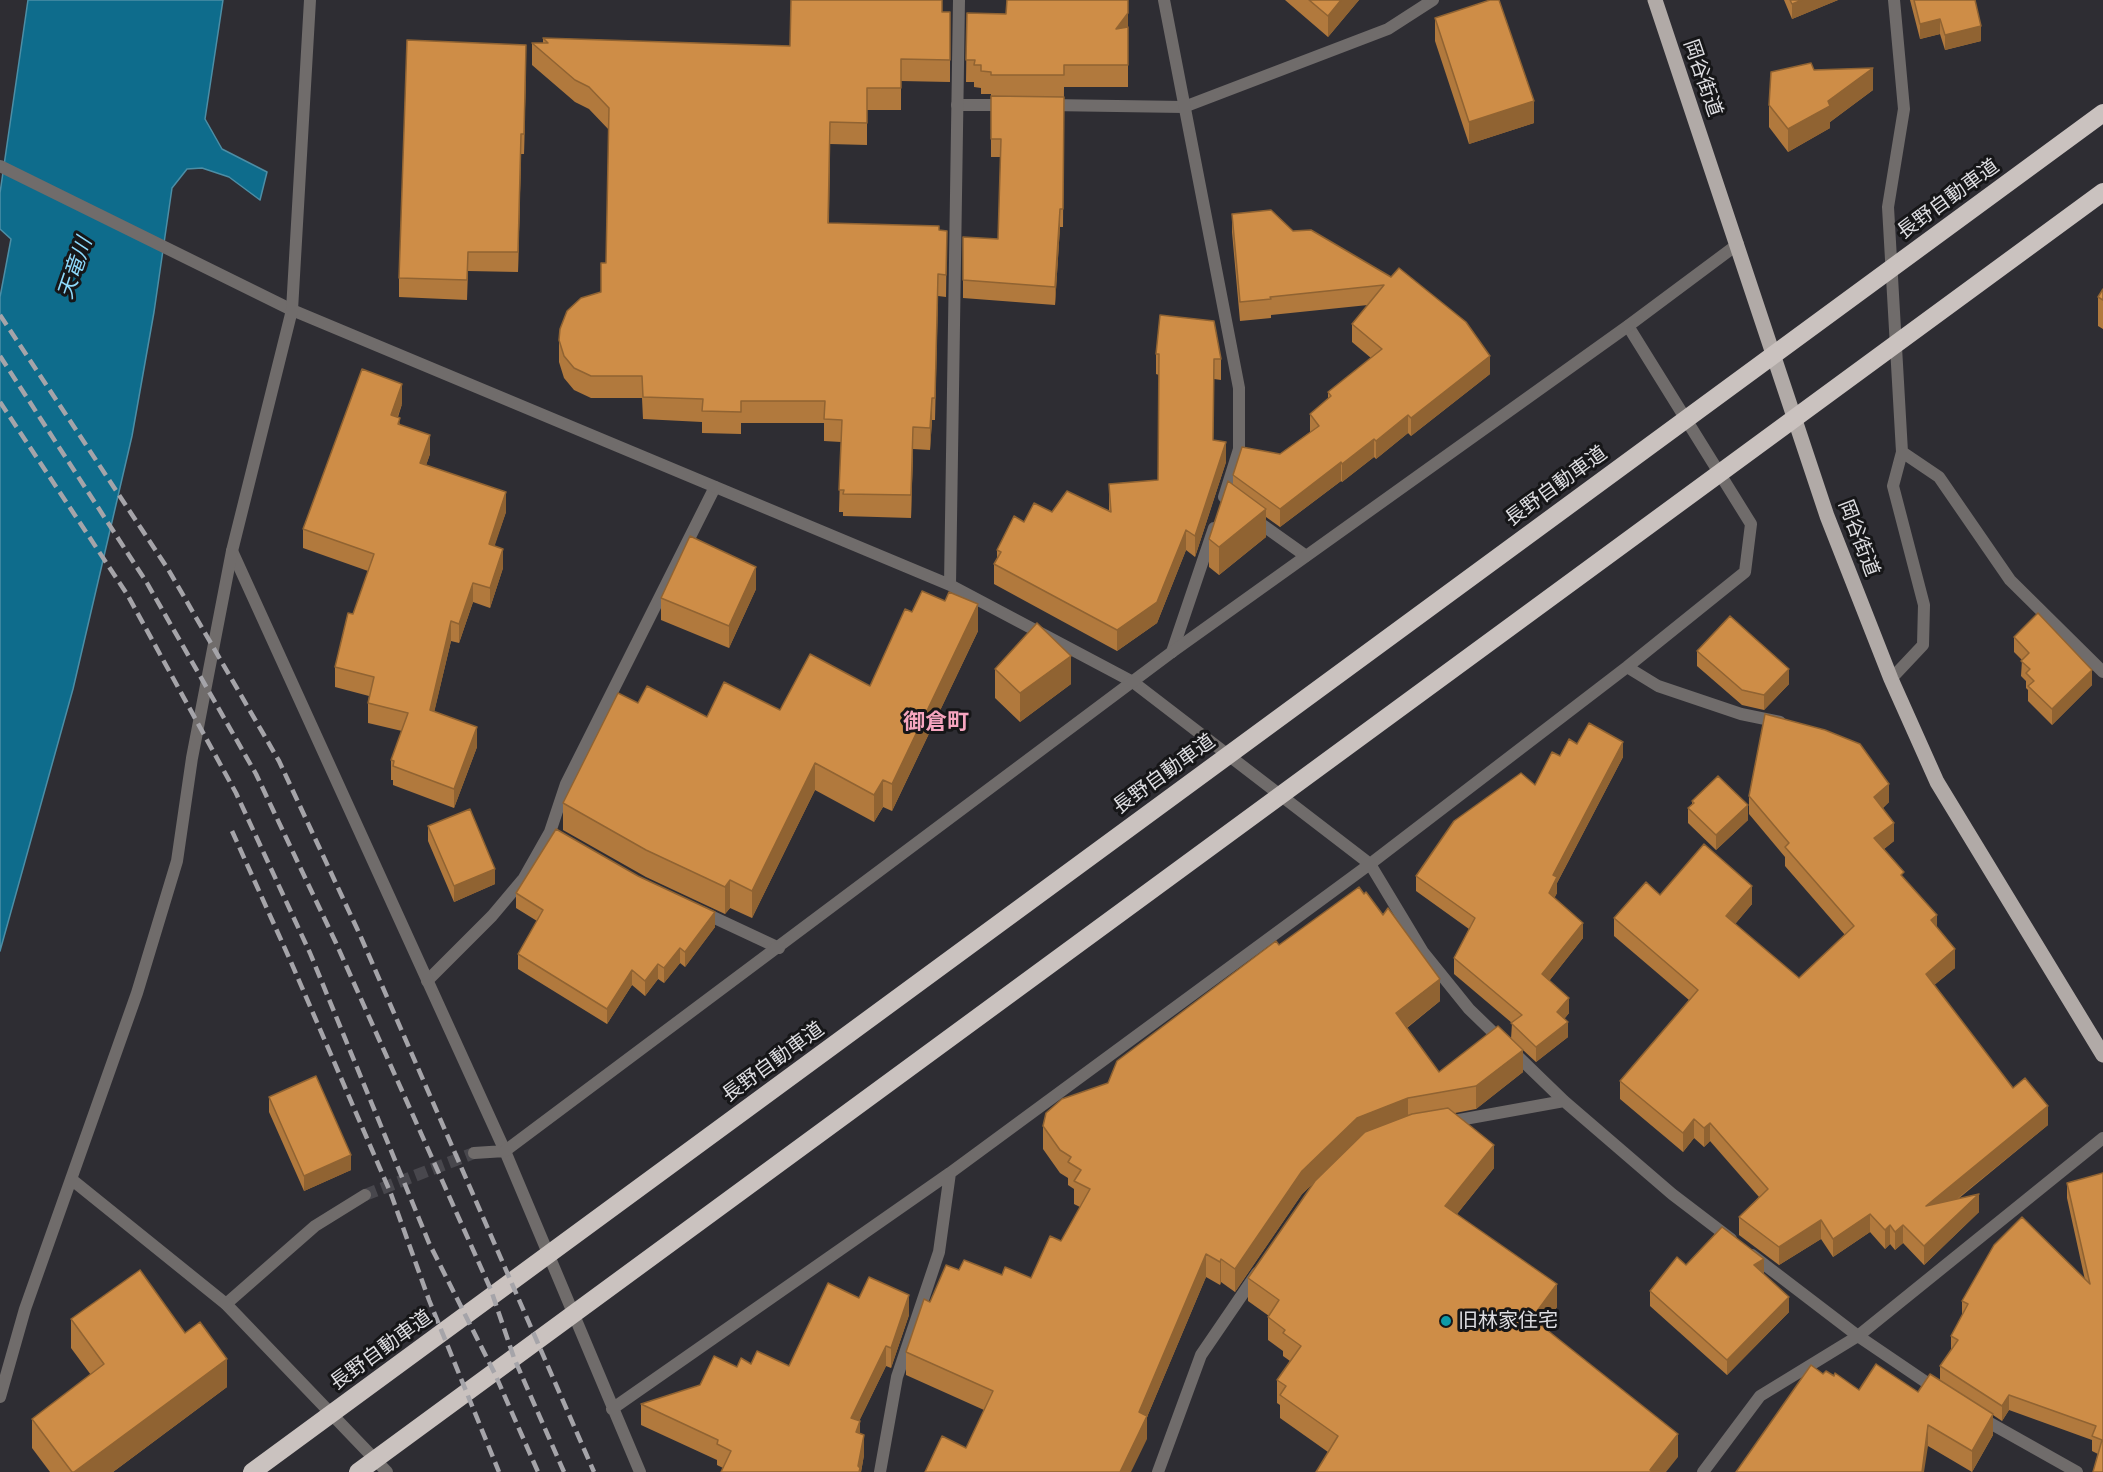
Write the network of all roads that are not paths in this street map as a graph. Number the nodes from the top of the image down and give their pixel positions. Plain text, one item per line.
1 (310, 0) edge
2 (959, 0) edge
3 (1164, 0) edge
4 (1433, 0) edge
5 (1654, 0) edge
6 (1894, 0) edge
7 (957, 105) junction
8 (1017, 105) edge
9 (1041, 105) edge
10 (1185, 106) junction
11 (2103, 113) edge
12 (0, 166) edge
13 (2103, 192) edge
14 (1738, 243) junction
15 (292, 310) junction
16 (1628, 326) junction
17 (1902, 452) junction
18 (715, 487) junction
19 (1227, 507) junction
20 (232, 551) junction
21 (1306, 556) junction
22 (950, 585) junction
23 (1172, 652) junction
24 (1627, 667) junction
25 (2103, 672) edge
26 (1891, 679) junction
27 (1133, 682) junction
28 (1787, 723) edge
29 (1370, 864) junction
30 (695, 908) edge
31 (779, 948) junction
32 (427, 981) junction
33 (2103, 1055) edge
34 (1564, 1101) junction
35 (1432, 1125) edge
36 (2103, 1138) edge
37 (506, 1151) junction
38 (474, 1153) tunnel mouth
39 (950, 1173) junction
40 (71, 1179) junction
41 (365, 1195) tunnel mouth
42 (1262, 1267) edge
43 (225, 1304) junction
44 (1858, 1336) junction
45 (0, 1397) edge
46 (1950, 1398) edge
47 (612, 1409) junction
48 (1969, 1410) edge
49 (252, 1472) edge
50 (358, 1472) edge
51 (387, 1472) edge
52 (640, 1472) edge
53 (880, 1472) edge
54 (1158, 1472) edge
55 (1703, 1472) edge
56 (2077, 1472) edge

1 - 15 street
2 - 7 street
3 - 10 street
4 - 10 street
5 - 14 main road, 岡谷街道
6 - 17 street
7 - 8 street
7 - 22 street
9 - 10 street
10 - 19 street
11 - 49 highway, 長野自動車道
12 - 15 street
13 - 50 highway
14 - 16 street
14 - 26 main road, 岡谷街道
15 - 18 street
15 - 20 street
16 - 21 street
16 - 24 street
17 - 25 street
17 - 26 street
18 - 22 street
18 - 32 street
19 - 21 street
19 - 23 street
20 - 32 street
20 - 40 street
21 - 23 street
22 - 27 street
23 - 27 street
24 - 28 street
24 - 29 street
26 - 33 main road, 岡谷街道
27 - 29 street
27 - 31 street
29 - 34 street
29 - 39 street
30 - 31 street
31 - 37 street
32 - 37 street
34 - 35 street
34 - 44 street
36 - 44 street
37 - 38 street
37 - 47 street
39 - 47 street
39 - 53 street
40 - 43 street
40 - 45 street
41 - 43 street
42 - 54 street
43 - 51 street
44 - 46 street
44 - 55 street
47 - 52 street
48 - 56 street

